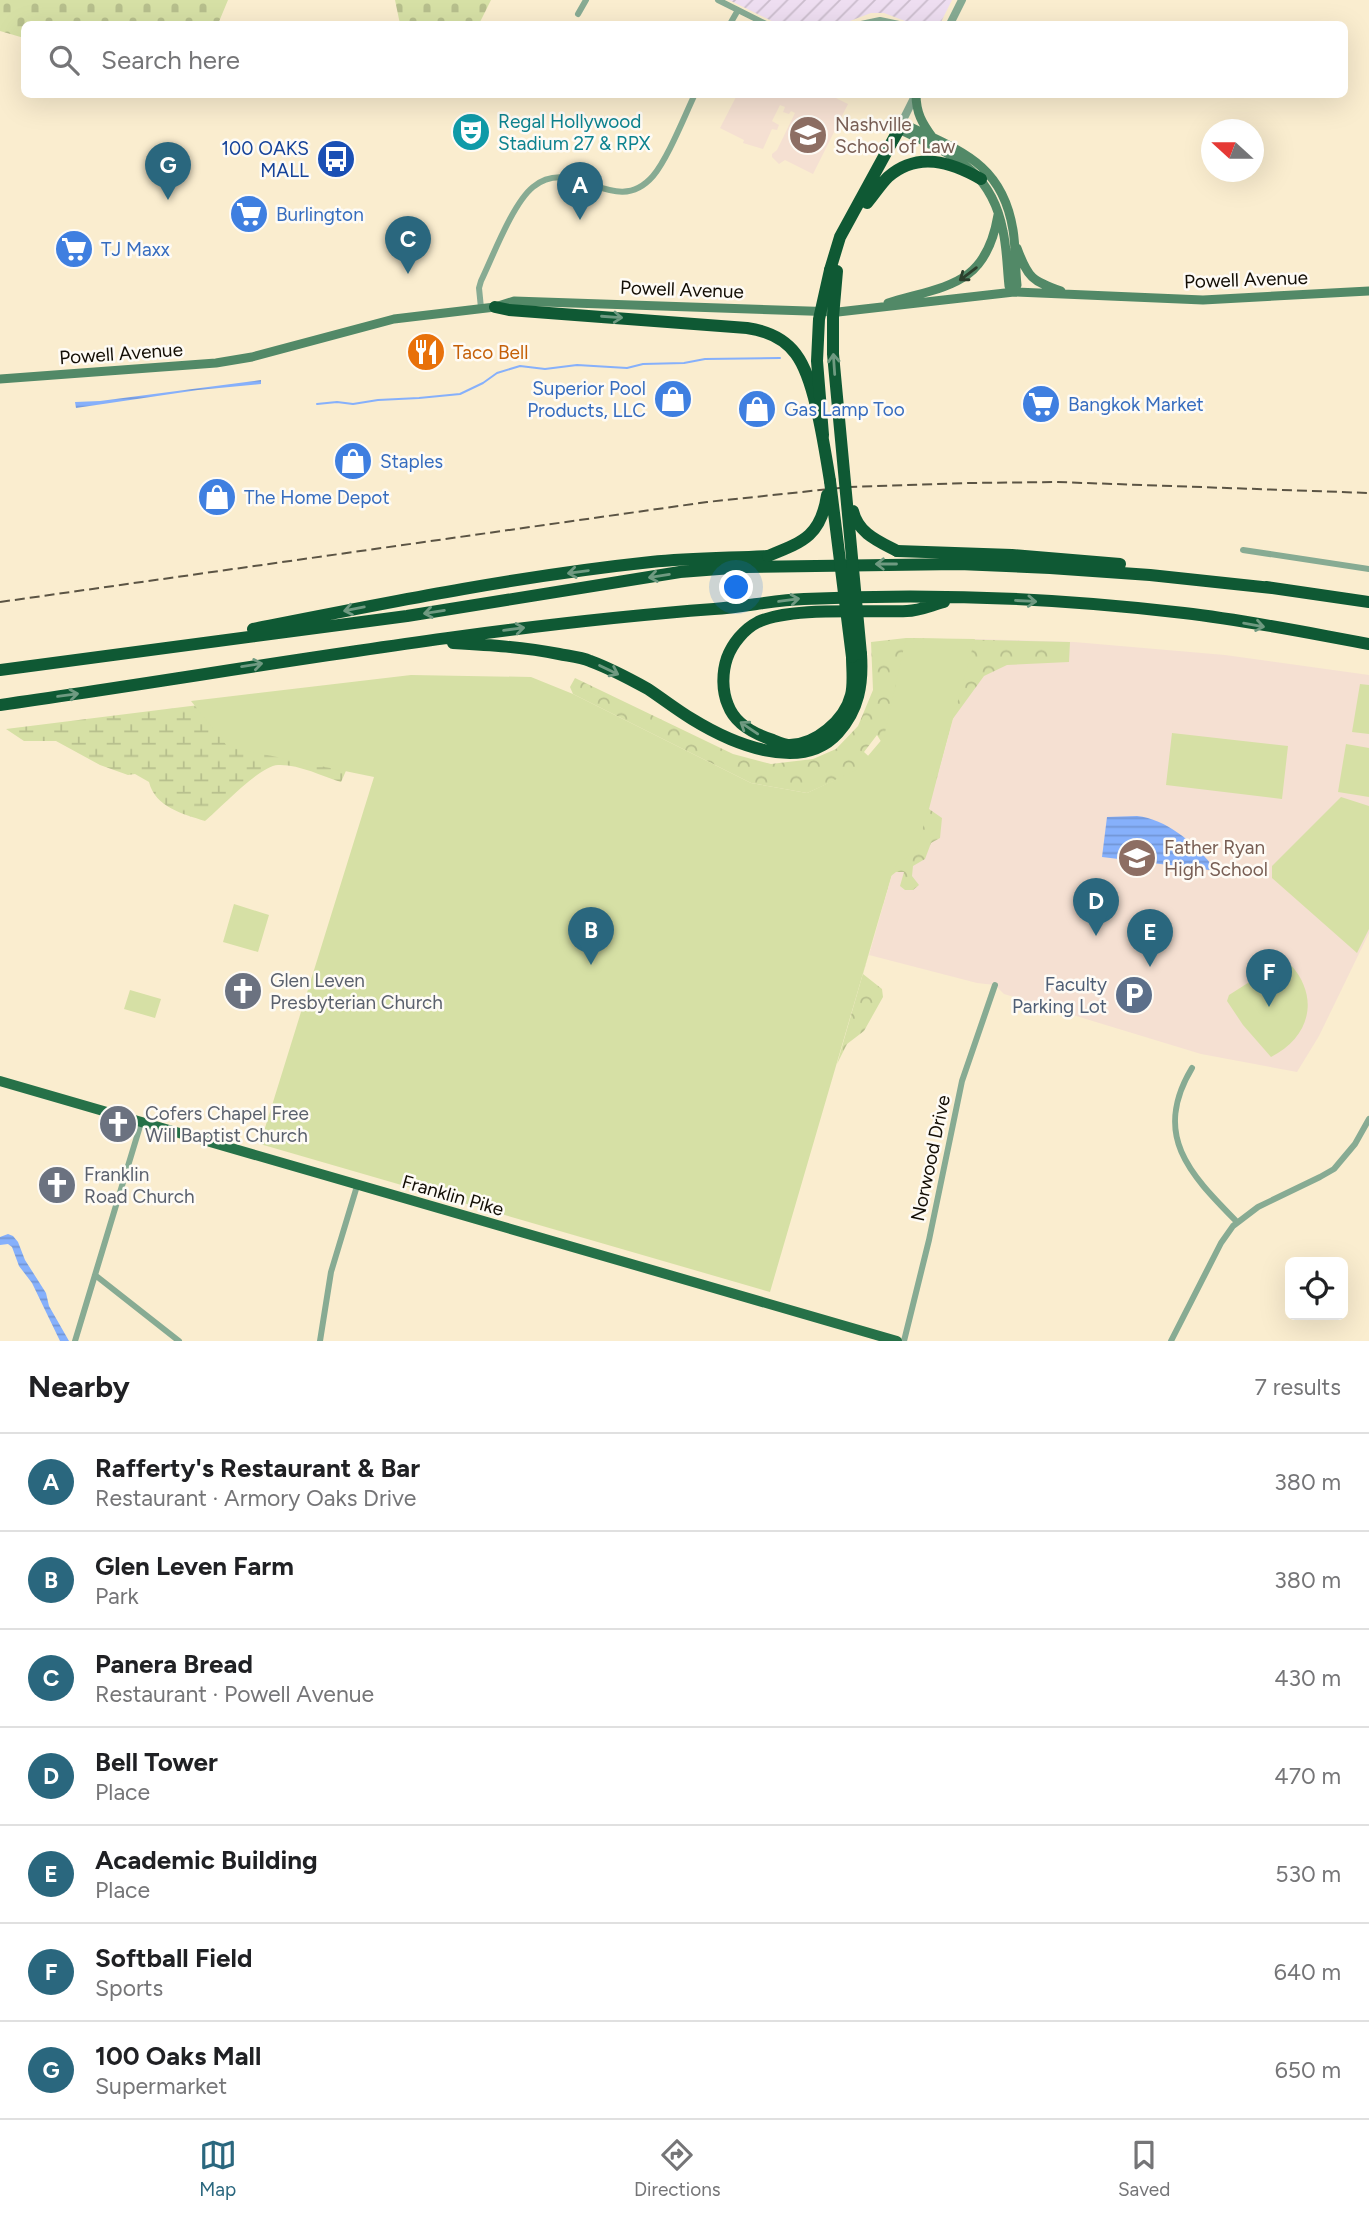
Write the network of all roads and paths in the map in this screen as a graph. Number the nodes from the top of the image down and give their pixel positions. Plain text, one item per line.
1 (586, 0) edge
2 (718, 0) edge
3 (962, 0) edge
4 (738, 10) junction
5 (578, 13) dead end
6 (732, 21) edge
7 (760, 21) edge
8 (952, 21) edge
9 (693, 98) edge
10 (914, 98) edge
11 (916, 98) edge
12 (900, 126) junction
13 (934, 139) junction
14 (981, 179) junction
15 (866, 203) junction
16 (998, 215) junction
17 (1015, 241) junction
18 (833, 270) junction
19 (1369, 291) edge
20 (1014, 292) junction
21 (1070, 294) junction
22 (495, 307) junction
23 (481, 308) junction
24 (866, 310) junction
25 (0, 379) edge
26 (823, 435) junction
27 (845, 480) junction
28 (830, 481) junction
29 (1243, 550) dead end
30 (1369, 569) edge
31 (1272, 587) junction
32 (957, 598) junction
33 (1369, 602) edge
34 (422, 641) junction
35 (1369, 644) edge
36 (130, 653) junction
37 (856, 656) junction
38 (0, 670) edge
39 (0, 705) edge
40 (995, 985) dead end
41 (1192, 1068) dead end
42 (0, 1081) edge
43 (1369, 1119) edge
44 (141, 1123) junction
45 (357, 1186) junction
46 (1237, 1222) junction
47 (95, 1275) junction
48 (75, 1341) edge
49 (179, 1341) edge
50 (320, 1341) edge
51 (897, 1341) edge
52 (904, 1341) edge
53 (1171, 1341) edge

1 - 5 street
2 - 4 street
3 - 8 street
4 - 6 street
4 - 7 street
9 - 23 street
10 - 12 street
11 - 13 main road
12 - 13 main road
12 - 14 main road
12 - 15 highway
12 - 18 highway
13 - 17 main road
14 - 15 highway
14 - 16 main road
15 - 18 highway
16 - 20 main road
16 -> 24 main road
17 - 20 main road
17 - 21 main road
18 - 26 highway, bridge
27 -> 18 highway, bridge
19 - 21 main road, Powell Avenue
20 - 21 main road, Powell Avenue
20 - 24 main road, Powell Avenue
22 - 23 main road, Powell Avenue
22 - 24 main road, Powell Avenue
22 -> 26 highway, bridge
23 - 25 main road, Powell Avenue
26 - 28 highway
27 - 31 highway, bridge
27 - 37 highway, bridge
28 -> 36 highway, bridge
28 - 37 highway, bridge
29 - 30 street
31 - 33 highway
31 -> 36 highway
34 -> 32 highway
32 -> 35 highway
37 -> 32 highway
34 -> 37 highway
39 -> 34 highway
36 - 38 highway
40 - 52 street, Norwood Drive
41 - 46 street
42 - 44 main road, Franklin Pike
43 - 46 street
44 - 45 main road, Franklin Pike
44 - 47 street
45 - 50 street
45 - 51 main road, Franklin Pike
46 - 53 street
47 - 48 street
47 - 49 street

